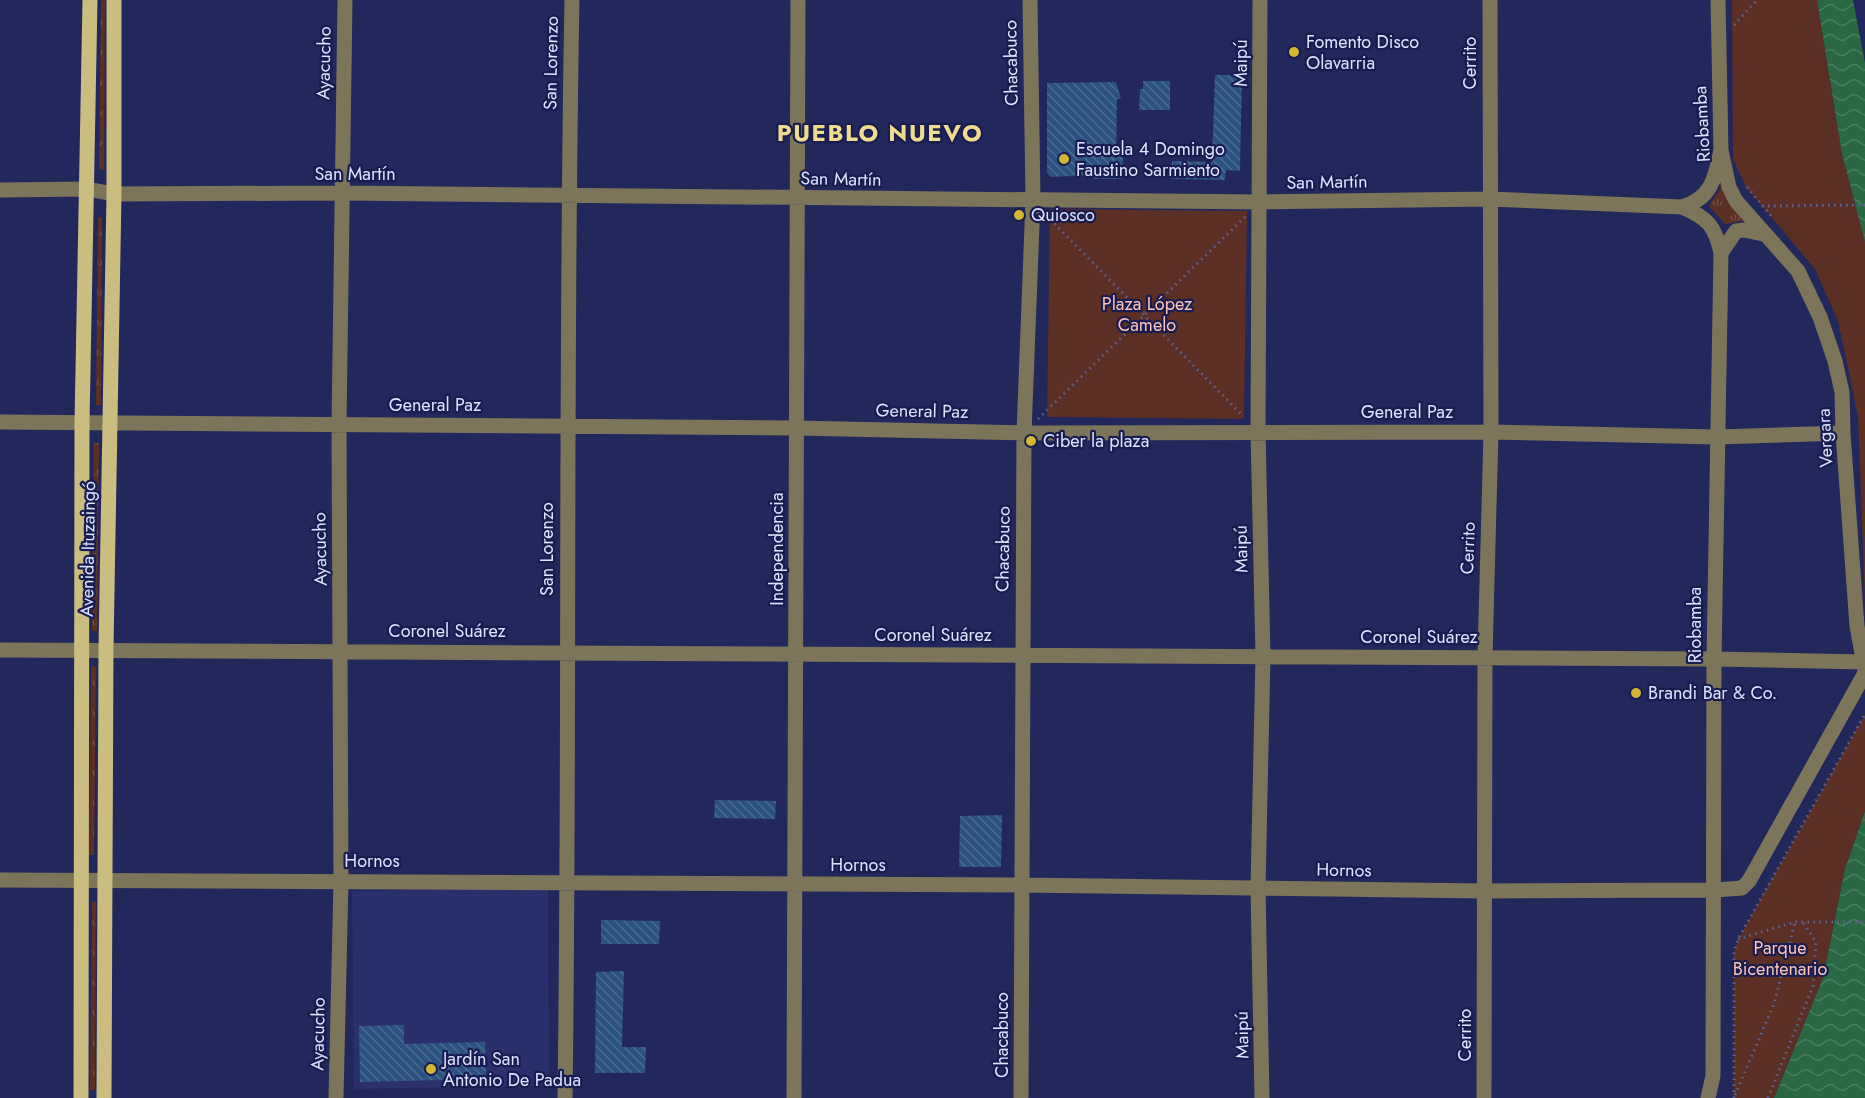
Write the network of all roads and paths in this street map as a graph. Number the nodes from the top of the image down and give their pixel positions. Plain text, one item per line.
1 (90, 0) edge
2 (114, 0) edge
3 (345, 0) edge
4 (572, 0) edge
5 (798, 0) edge
6 (1030, 0) edge
7 (1260, 0) edge
8 (1490, 0) edge
9 (1718, 0) edge
10 (1757, 0) edge
11 (1732, 27) dead end
12 (1721, 150) junction
13 (87, 189) junction
14 (0, 190) edge
15 (341, 193) junction
16 (114, 194) junction
17 (568, 195) junction
18 (797, 198) junction
19 (1490, 199) junction
20 (1033, 200) junction
21 (1260, 202) junction
22 (1865, 205) edge
23 (1762, 206) dead end
24 (1682, 207) junction
25 (1763, 234) junction
26 (1721, 253) junction
27 (1144, 316) junction
28 (0, 422) edge
29 (82, 423) junction
30 (110, 423) junction
31 (339, 425) junction
32 (566, 425) junction
33 (796, 428) junction
34 (1258, 430) junction
35 (1491, 432) junction
36 (1024, 433) junction
37 (1843, 434) junction
38 (1717, 437) junction
39 (82, 648) junction
40 (106, 648) junction
41 (0, 650) edge
42 (341, 650) junction
43 (567, 652) junction
44 (797, 653) junction
45 (1022, 655) junction
46 (1263, 656) junction
47 (1485, 657) junction
48 (1714, 659) junction
49 (1865, 667) edge
50 (1865, 714) edge
51 (81, 879) junction
52 (106, 879) junction
53 (0, 880) edge
54 (341, 881) junction
55 (568, 882) junction
56 (796, 884) junction
57 (1022, 885) junction
58 (1258, 888) junction
59 (1715, 890) junction
60 (1484, 891) junction
61 (1795, 922) junction
62 (1803, 922) junction
63 (1865, 922) edge
64 (1738, 939) junction
65 (81, 1098) edge
66 (104, 1098) edge
67 (336, 1098) edge
68 (565, 1098) edge
69 (794, 1098) edge
70 (1021, 1098) edge
71 (1263, 1098) edge
72 (1484, 1098) edge
73 (1708, 1098) edge
74 (1734, 1098) edge
75 (1768, 1098) edge

1 - 13 main road, Avenida Ituzaingó
2 - 16 main road, Avenida Ituzaingó
3 - 15 street, Ayacucho
4 - 17 street, San Lorenzo
5 - 18 street, Independencia
6 - 20 street, Chacabuco
7 - 21 street, Maipú
8 - 19 street, Cerrito
9 - 12 street, Riobamba
10 - 11 path
12 - 24 street
12 - 25 street, Riobamba
13 - 14 street, San Martín
13 - 16 street, San Martín
13 - 29 main road, Avenida Ituzaingó
15 - 16 street, San Martín
15 - 17 street, San Martín
15 - 31 street, Ayacucho
16 - 30 main road, Avenida Ituzaingó
17 - 18 street, San Martín
17 - 32 street, San Lorenzo
18 - 20 street, San Martín
18 - 33 street, Independencia
19 - 21 street, San Martín
19 - 24 street, San Martín
19 - 35 street, Cerrito
20 - 21 street, San Martín
20 - 27 path
20 - 36 street, Chacabuco
21 - 27 path
21 - 34 street, Maipú
22 - 23 path
24 - 26 street, Riobamba
25 - 26 street
25 - 37 street, Vergara
26 - 38 street, Riobamba
27 - 34 path
27 - 36 path
28 - 29 street, General Paz
29 - 30 street, General Paz
29 - 39 main road, Avenida Ituzaingó
30 - 31 street, General Paz
30 - 40 main road, Avenida Ituzaingó
31 - 32 street, General Paz
31 - 42 street, Ayacucho
32 - 33 street, General Paz
32 - 43 street, San Lorenzo
33 - 36 street, General Paz
33 - 44 street, Independencia
34 - 35 street, General Paz
34 - 36 street, General Paz
34 - 46 street, Maipú
35 - 38 street, General Paz
35 - 47 street, Cerrito
36 - 45 street, Chacabuco
37 - 38 street, General Paz
37 - 49 street, Vergara
38 - 48 street, Riobamba
39 - 40 street, Coronel Suárez
39 - 41 street, Coronel Suárez
39 - 51 main road, Avenida Ituzaingó
40 - 42 street, Coronel Suárez
40 - 52 main road, Avenida Ituzaingó
42 - 43 street, Coronel Suárez
42 - 54 street, Ayacucho
43 - 44 street, Coronel Suárez
43 - 55 street, San Lorenzo
44 - 45 street, Coronel Suárez
44 - 56 street, Independencia
45 - 46 street, Coronel Suárez
45 - 57 street, Chacabuco
46 - 47 street, Coronel Suárez
46 - 58 street, Maipú
47 - 48 street, Coronel Suárez
47 - 60 street, Cerrito
48 - 49 street, Coronel Suárez
48 - 59 street, Riobamba
49 - 59 street, Hornos
50 - 64 path
51 - 52 street, Hornos
51 - 53 street, Hornos
51 - 65 main road, Avenida Ituzaingó
52 - 54 street, Hornos
52 - 66 main road, Avenida Ituzaingó
54 - 55 street, Hornos
54 - 67 street, Ayacucho
55 - 56 street, Hornos
55 - 68 street, San Lorenzo
56 - 57 street, Hornos
56 - 69 street, Independencia
57 - 58 street, Hornos
57 - 70 street, Chacabuco
58 - 60 street, Hornos
58 - 71 street, Maipú
59 - 60 street, Hornos
59 - 73 street, Riobamba
60 - 72 street, Cerrito
61 - 62 path
61 - 64 path
61 - 74 path
62 - 63 path
62 - 75 path
64 - 74 path

